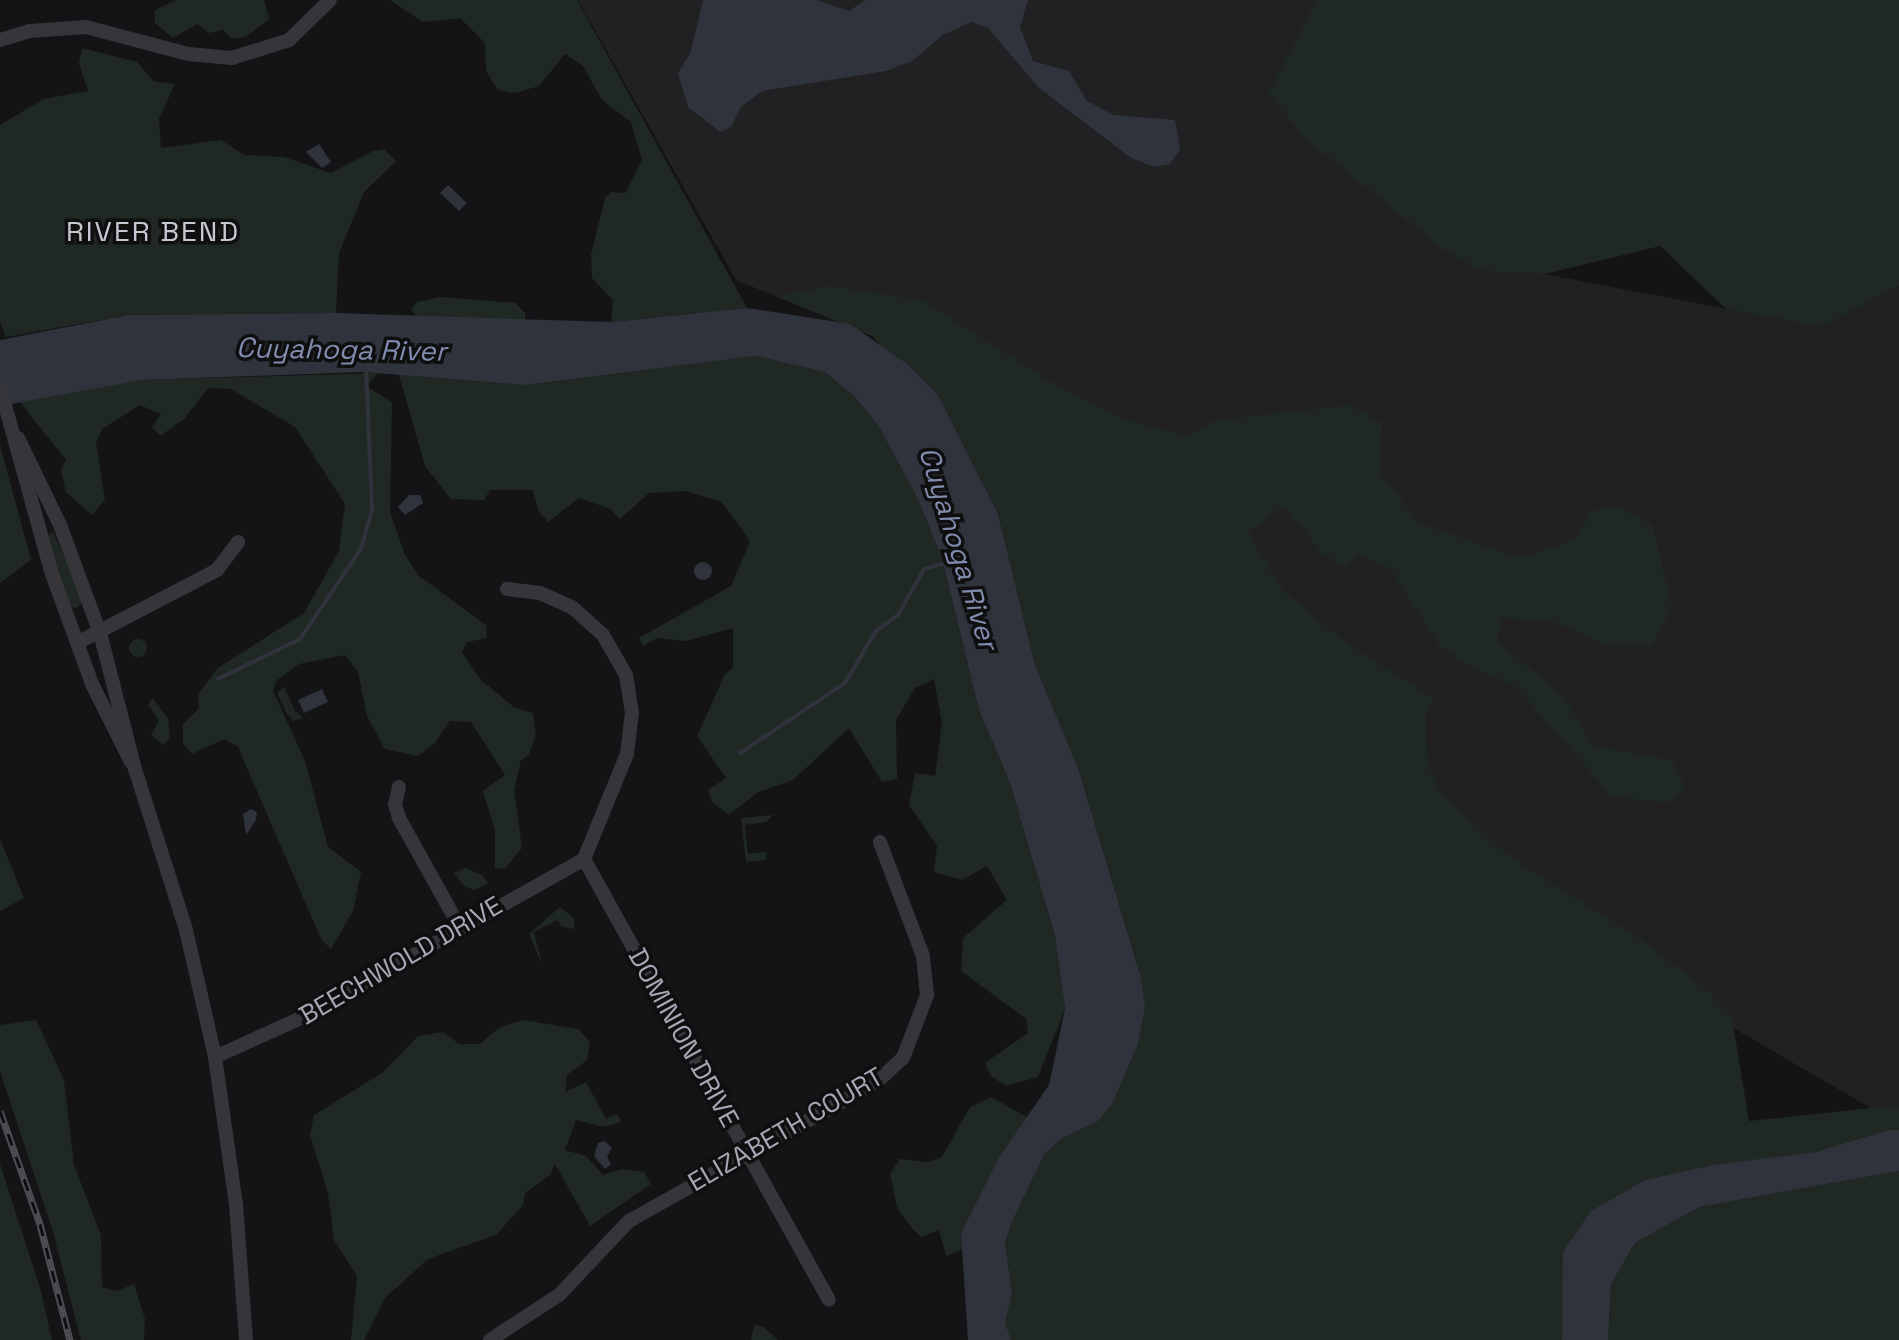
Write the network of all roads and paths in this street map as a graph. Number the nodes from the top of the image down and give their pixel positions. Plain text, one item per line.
1 (330, 0) edge
2 (0, 40) edge
3 (0, 387) edge
4 (16, 432) junction
5 (238, 542) dead end
6 (507, 589) dead end
7 (100, 633) junction
8 (77, 643) junction
9 (135, 769) junction
10 (399, 787) dead end
11 (880, 842) dead end
12 (584, 859) junction
13 (459, 926) junction
14 (215, 1057) junction
15 (747, 1155) junction
16 (829, 1300) dead end
17 (246, 1340) edge
18 (490, 1340) edge

1 - 2 street
3 - 4 street
4 - 7 street
4 - 8 street
5 - 7 street
6 - 12 street
7 - 8 street
7 - 9 street
8 - 9 street
9 - 14 street
10 - 13 street
11 - 15 street, ELIZABETH COURT
12 - 13 street, BEECHWOLD DRIVE
12 - 15 street, DOMINION DRIVE
13 - 14 street, BEECHWOLD DRIVE
14 - 17 street
15 - 16 street, DOMINION DRIVE
15 - 18 street, ELIZABETH COURT

